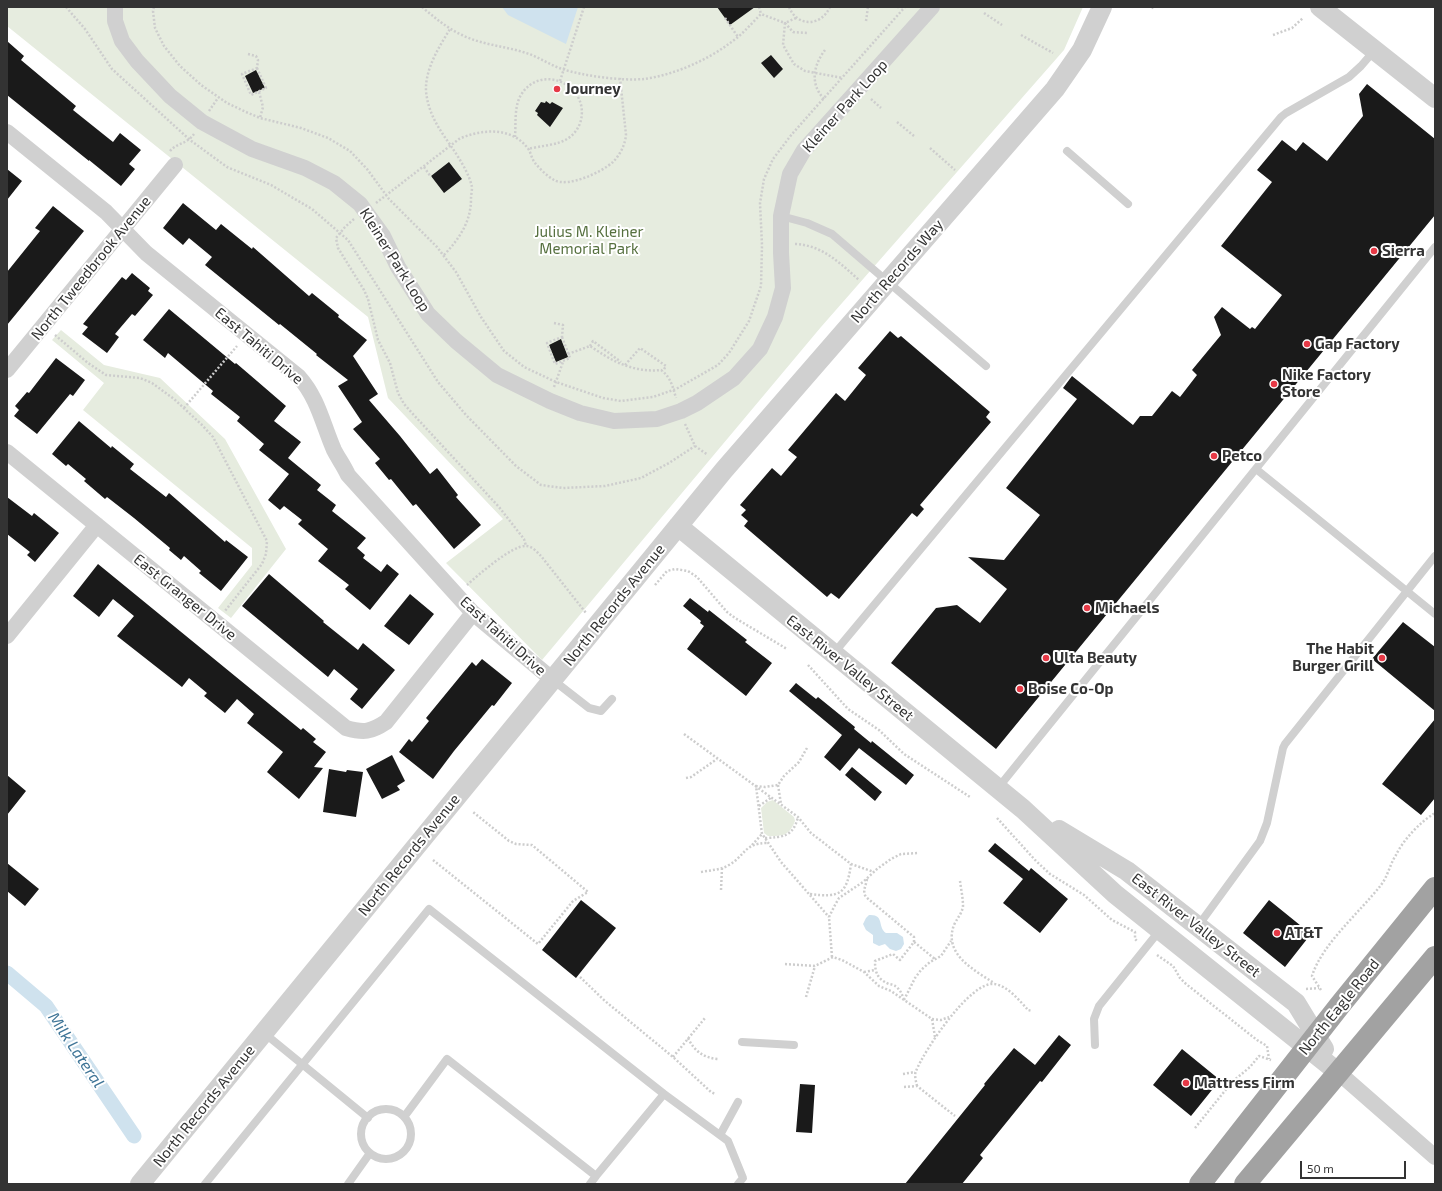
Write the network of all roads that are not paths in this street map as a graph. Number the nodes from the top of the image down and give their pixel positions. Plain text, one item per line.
1 (115, 7) edge
2 (932, 7) edge
3 (1102, 7) edge
4 (1320, 7) edge
5 (1374, 51) junction
6 (1435, 98) edge
7 (7, 132) edge
8 (1067, 151) dead end
9 (170, 161) road end
10 (1128, 204) dead end
11 (781, 216) junction
12 (123, 229) junction
13 (1435, 247) edge
14 (887, 282) junction
15 (986, 366) dead end
16 (7, 370) edge
17 (7, 452) edge
18 (1256, 469) junction
19 (97, 525) junction
20 (678, 526) junction
21 (1435, 556) edge
22 (1407, 591) junction
23 (473, 613) junction
24 (1435, 614) edge
25 (7, 636) edge
26 (834, 654) junction
27 (553, 680) junction
28 (612, 699) dead end
29 (997, 788) junction
30 (1023, 809) junction
31 (1435, 888) edge
32 (1198, 926) junction
33 (1160, 930) junction
34 (1435, 957) edge
35 (264, 1033) junction
36 (1311, 1041) junction
37 (742, 1042) dead end
38 (794, 1045) dead end
39 (1096, 1045) dead end
40 (303, 1065) junction
41 (1339, 1073) junction
42 (664, 1094) junction
43 (738, 1102) dead end
44 (404, 1117) junction
45 (368, 1118) junction
46 (720, 1135) junction
47 (370, 1153) junction
48 (1435, 1157) edge
49 (596, 1176) junction
50 (742, 1182) edge
51 (140, 1184) edge
52 (205, 1184) edge
53 (348, 1184) edge
54 (590, 1184) edge
55 (1200, 1184) edge
56 (1245, 1184) edge

1 - 11 street, Kleiner Park Loop
2 - 11 street, Kleiner Park Loop
3 - 14 street, North Records Way
4 - 5 street
5 - 6 street
5 - 26 lane
7 - 12 street, East Tahiti Drive
8 - 10 lane
9 - 12 street, North Tweedbrook Avenue
11 - 14 lane
12 - 16 street, North Tweedbrook Avenue
12 - 23 street, East Tahiti Drive
13 - 18 lane
14 - 15 lane
14 - 20 street, North Records Way
17 - 19 street, East Granger Drive
18 - 22 lane
18 - 29 lane
19 - 23 street, East Granger Drive
19 - 25 street
20 - 26 street, East River Valley Street
20 - 27 street, North Records Avenue
21 - 22 lane
22 - 24 lane
22 - 32 lane
23 - 27 street, East Tahiti Drive
26 - 29 street, East River Valley Street
27 - 28 lane
27 - 35 street, North Records Avenue
29 - 30 street, East River Valley Street
30 - 32 street, East River Valley Street
30 - 33 street, East River Valley Street
31 - 36 highway, North Eagle Road
32 - 36 street, East River Valley Street
33 - 36 street, East River Valley Street
33 - 39 lane
34 - 41 highway
35 - 40 lane
35 - 51 street, North Records Avenue
36 - 41 street, East River Valley Street
36 - 55 highway, North Eagle Road
37 - 38 lane
40 - 42 lane
40 - 45 lane
40 - 52 lane
41 - 48 street, East River Valley Street
41 - 56 highway
42 - 46 lane
42 - 49 lane
43 - 46 lane
44 - 45 lane
44 - 47 lane
44 - 49 lane
45 - 47 lane
46 - 50 lane
47 - 53 lane
49 - 54 lane

